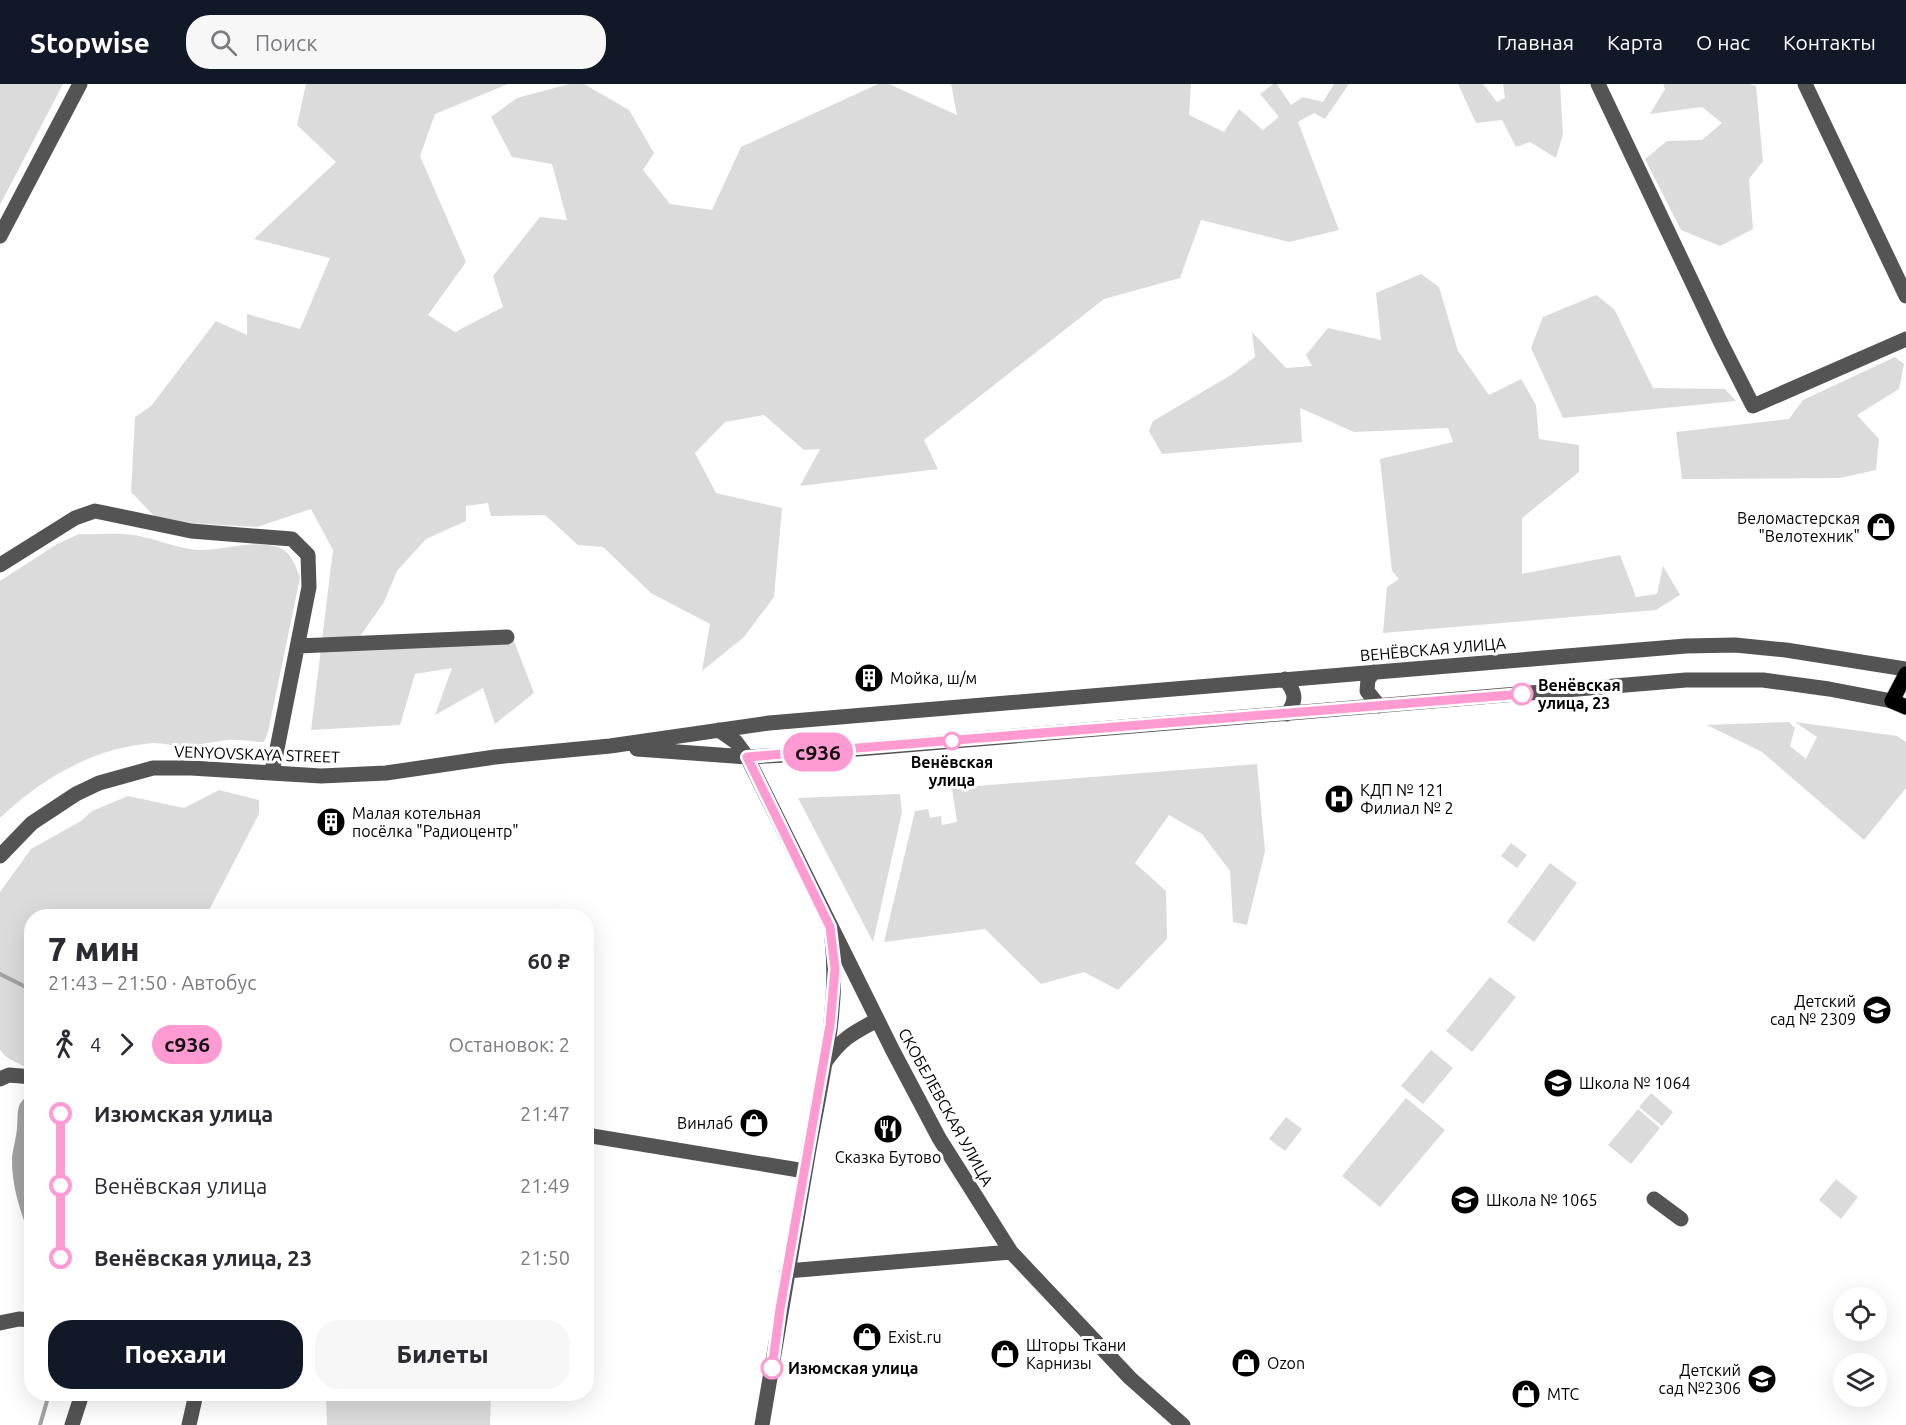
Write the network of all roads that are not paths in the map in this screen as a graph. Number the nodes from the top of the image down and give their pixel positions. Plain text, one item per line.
1 (80, 84) edge
2 (1598, 84) edge
3 (1805, 84) edge
4 (0, 236) edge
5 (1906, 296) edge
6 (1906, 339) edge
7 (0, 565) edge
8 (507, 637) dead end
9 (298, 646) junction
10 (1906, 671) edge
11 (1374, 672) junction
12 (1286, 679) junction
13 (1899, 704) edge
14 (1379, 706) junction
15 (1287, 714) junction
16 (769, 723) junction
17 (719, 730) junction
18 (610, 746) junction
19 (786, 755) junction
20 (747, 757) junction
21 (271, 773) junction
22 (765, 796) junction
23 (0, 856) edge
24 (830, 927) junction
25 (877, 1020) junction
26 (823, 1065) junction
27 (3, 1073) edge
28 (24, 1076) edge
29 (594, 1136) edge
30 (805, 1171) junction
31 (1654, 1199) dead end
32 (1681, 1219) dead end
33 (1011, 1252) junction
34 (787, 1271) junction
35 (24, 1319) edge
36 (0, 1323) edge
37 (80, 1401) edge
38 (194, 1401) edge
39 (72, 1425) edge
40 (189, 1425) edge
41 (762, 1425) edge
42 (1183, 1425) edge

1 - 4 street
2 - 6 street
3 - 5 street
7 - 9 street
8 - 9 street
9 - 21 street
10 - 11 street, ВЕНЁВСКАЯ УЛИЦА
10 - 13 main road
11 - 12 street, ВЕНЁВСКАЯ УЛИЦА
11 - 14 street
12 - 15 street
12 - 16 street, ВЕНЁВСКАЯ УЛИЦА
13 - 14 street
14 - 15 street
15 - 19 street
16 - 17 street, ВЕНЁВСКАЯ УЛИЦА
16 - 20 street
17 - 18 street, ВЕНЁВСКАЯ УЛИЦА
17 - 20 street, СКОБЕЛЕВСКАЯ УЛИЦА
18 - 20 street
18 - 21 street, VENYOVSKAYA STREET
19 - 20 street
19 - 22 street
20 - 22 street, СКОБЕЛЕВСКАЯ УЛИЦА
21 - 23 street, VENYOVSKAYA STREET
22 - 24 street, СКОБЕЛЕВСКАЯ УЛИЦА
24 - 25 street, СКОБЕЛЕВСКАЯ УЛИЦА
24 - 26 street
25 - 26 street
25 - 33 street, СКОБЕЛЕВСКАЯ УЛИЦА
26 - 30 street
27 - 28 street
29 - 30 street
30 - 34 street
31 - 32 street
33 - 34 street
33 - 42 street, СКОБЕЛЕВСКАЯ УЛИЦА
34 - 41 street
35 - 36 street
37 - 39 street
38 - 40 street

